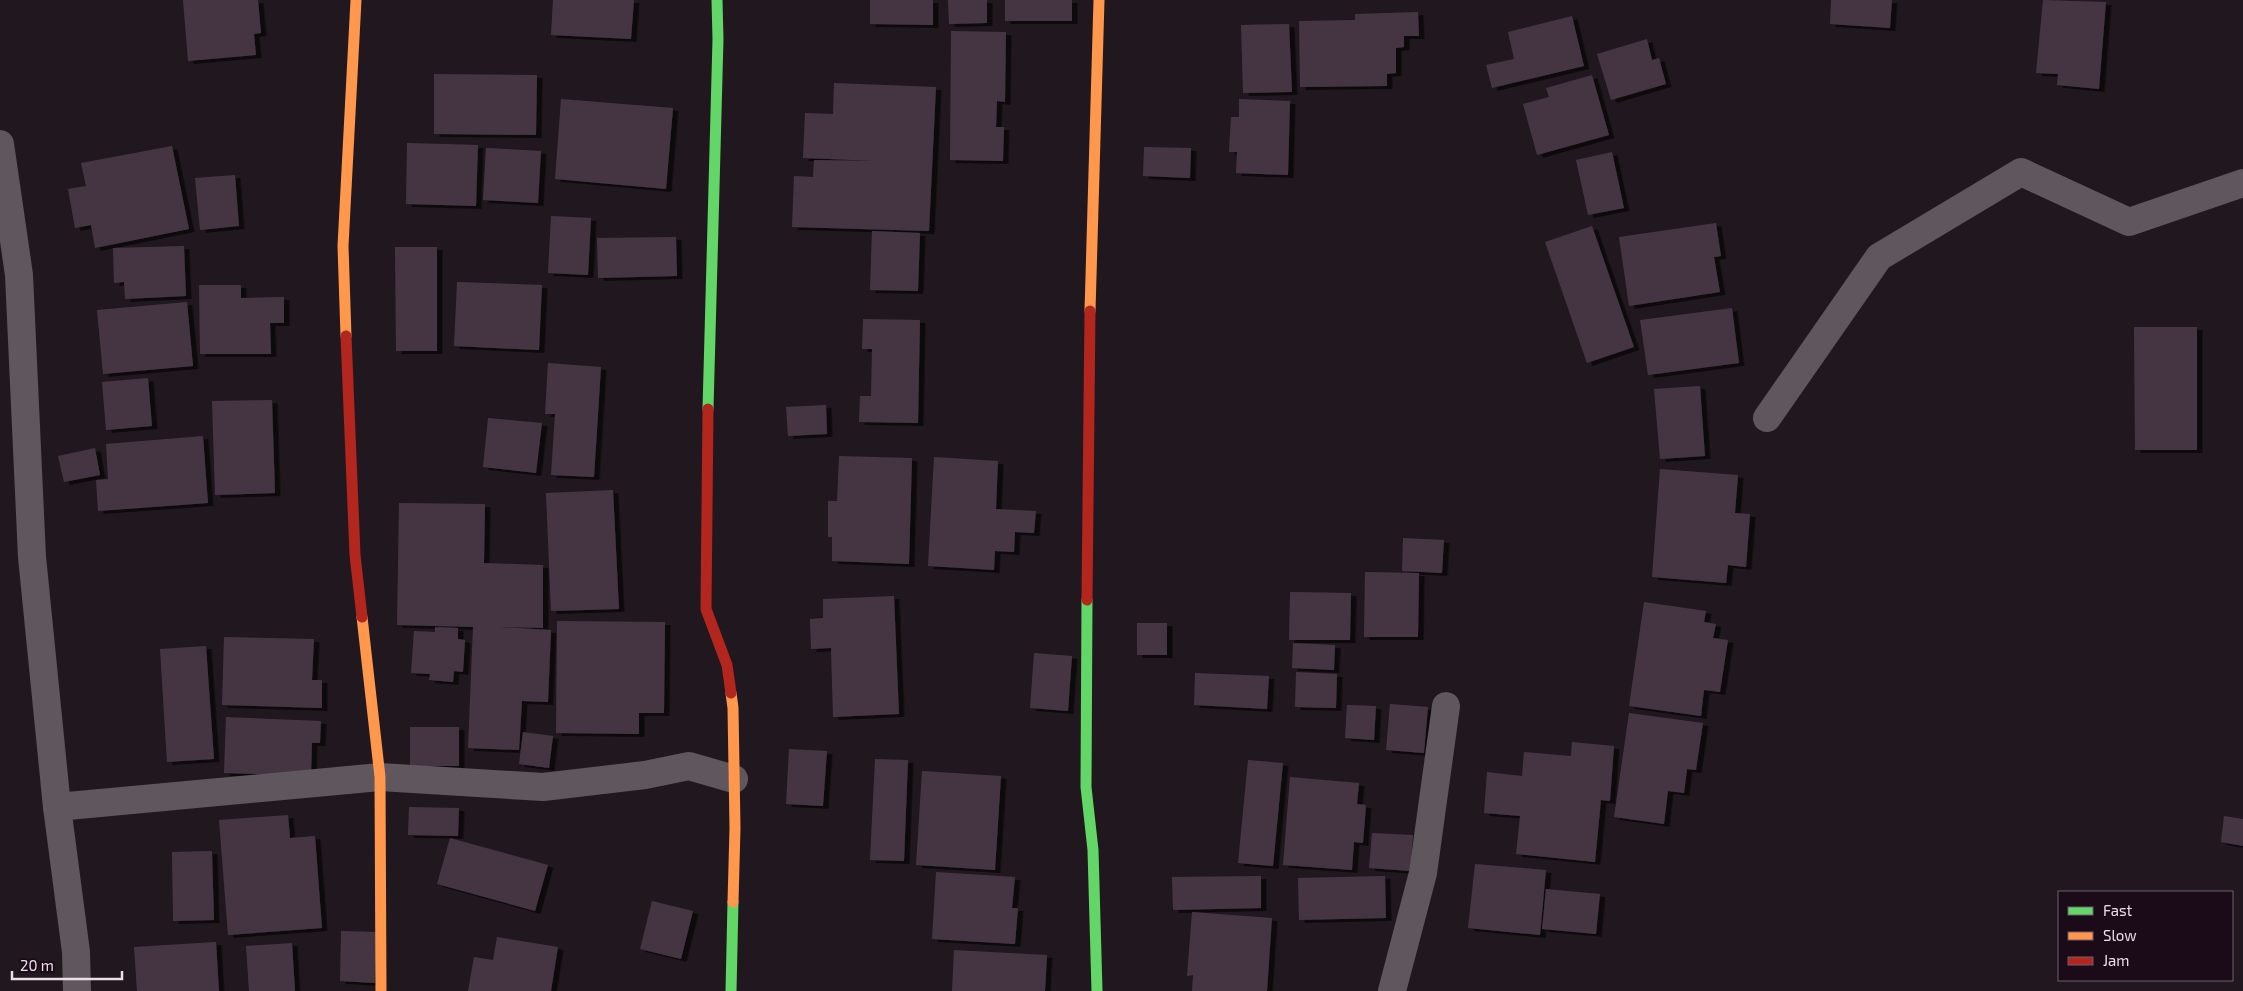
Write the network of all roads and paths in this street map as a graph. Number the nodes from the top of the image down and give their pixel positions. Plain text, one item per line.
1 (356, 0) edge
2 (717, 0) edge
3 (1099, 0) edge
4 (0, 144) edge
5 (2243, 184) edge
6 (1767, 418) dead end
7 (1446, 706) dead end
8 (380, 777) junction
9 (734, 779) junction
10 (57, 807) junction
11 (77, 991) edge
12 (381, 991) edge
13 (731, 991) edge
14 (1097, 991) edge
15 (1392, 991) edge

1 - 8 street
2 - 9 street
3 - 14 street
4 - 10 street
5 - 6 street
7 - 15 street
8 - 9 street
8 - 10 street
8 - 12 street
9 - 13 street
10 - 11 street

